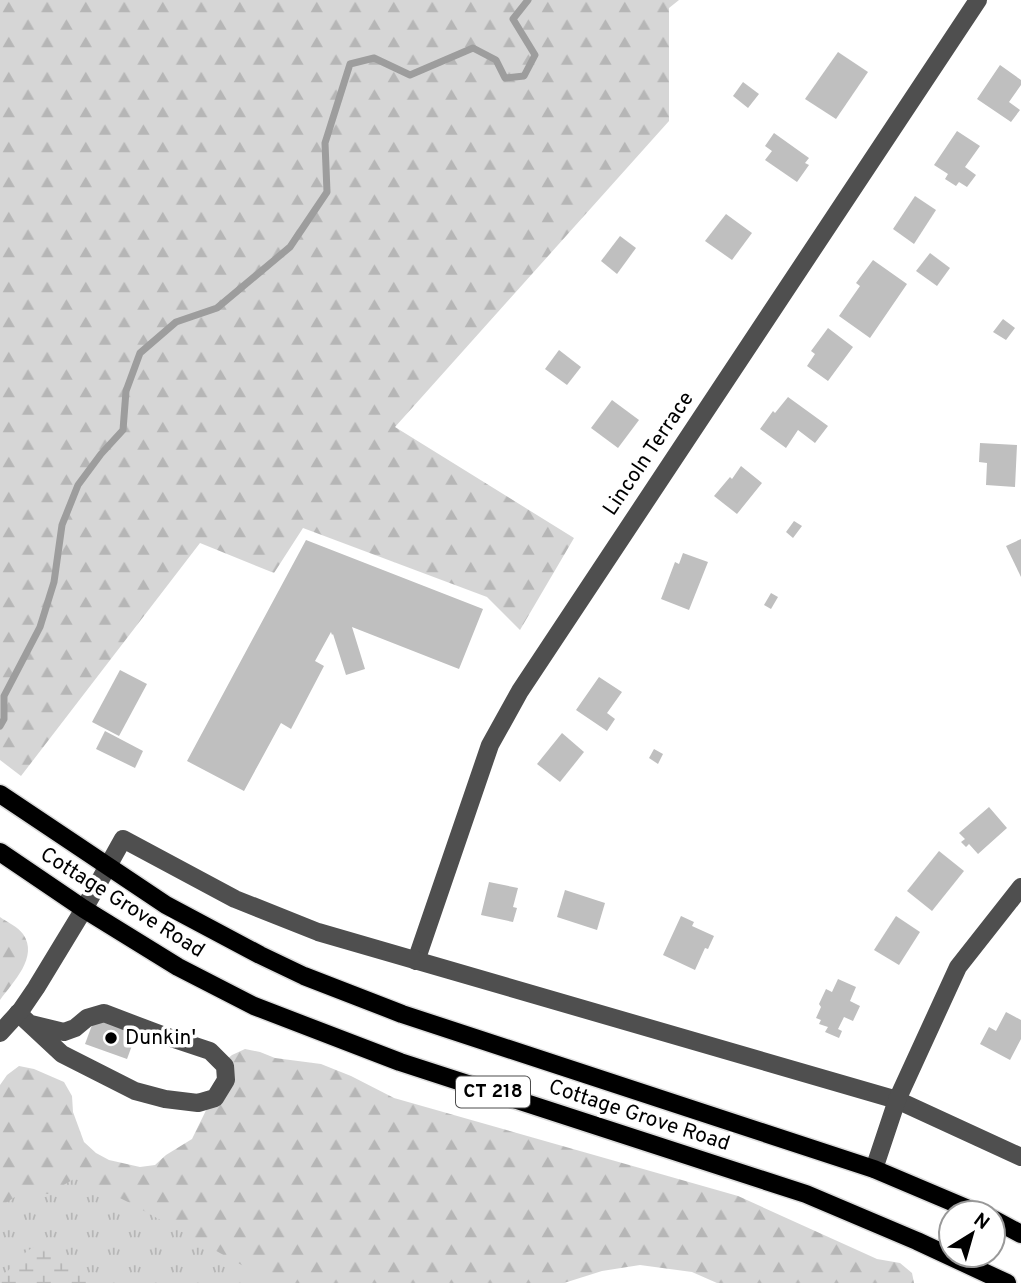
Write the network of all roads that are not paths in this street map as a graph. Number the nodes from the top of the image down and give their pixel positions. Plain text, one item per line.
1 (978, 0) edge
2 (0, 794) edge
3 (0, 852) edge
4 (107, 867) junction
5 (1021, 887) edge
6 (84, 909) junction
7 (415, 961) junction
8 (25, 1019) junction
9 (0, 1033) edge
10 (897, 1100) junction
11 (1021, 1157) edge
12 (874, 1169) junction
13 (945, 1199) edge
14 (1007, 1283) edge

1 - 7 street, Lincoln Terrace
2 - 4 main road, Cottage Grove Road / CT 218
3 - 6 main road, Cottage Grove Road / CT 218
4 - 6 street
4 - 7 street, Cottage Grove Road
4 - 12 main road, Cottage Grove Road / CT 218
5 - 10 street
6 - 8 street
6 - 14 main road, Cottage Grove Road / CT 218
7 - 10 street, Cottage Grove Road
8 - 8 street
8 - 9 street
10 - 11 street, Cottage Grove Road
10 - 12 street
12 - 13 main road, Cottage Grove Road / CT 218

